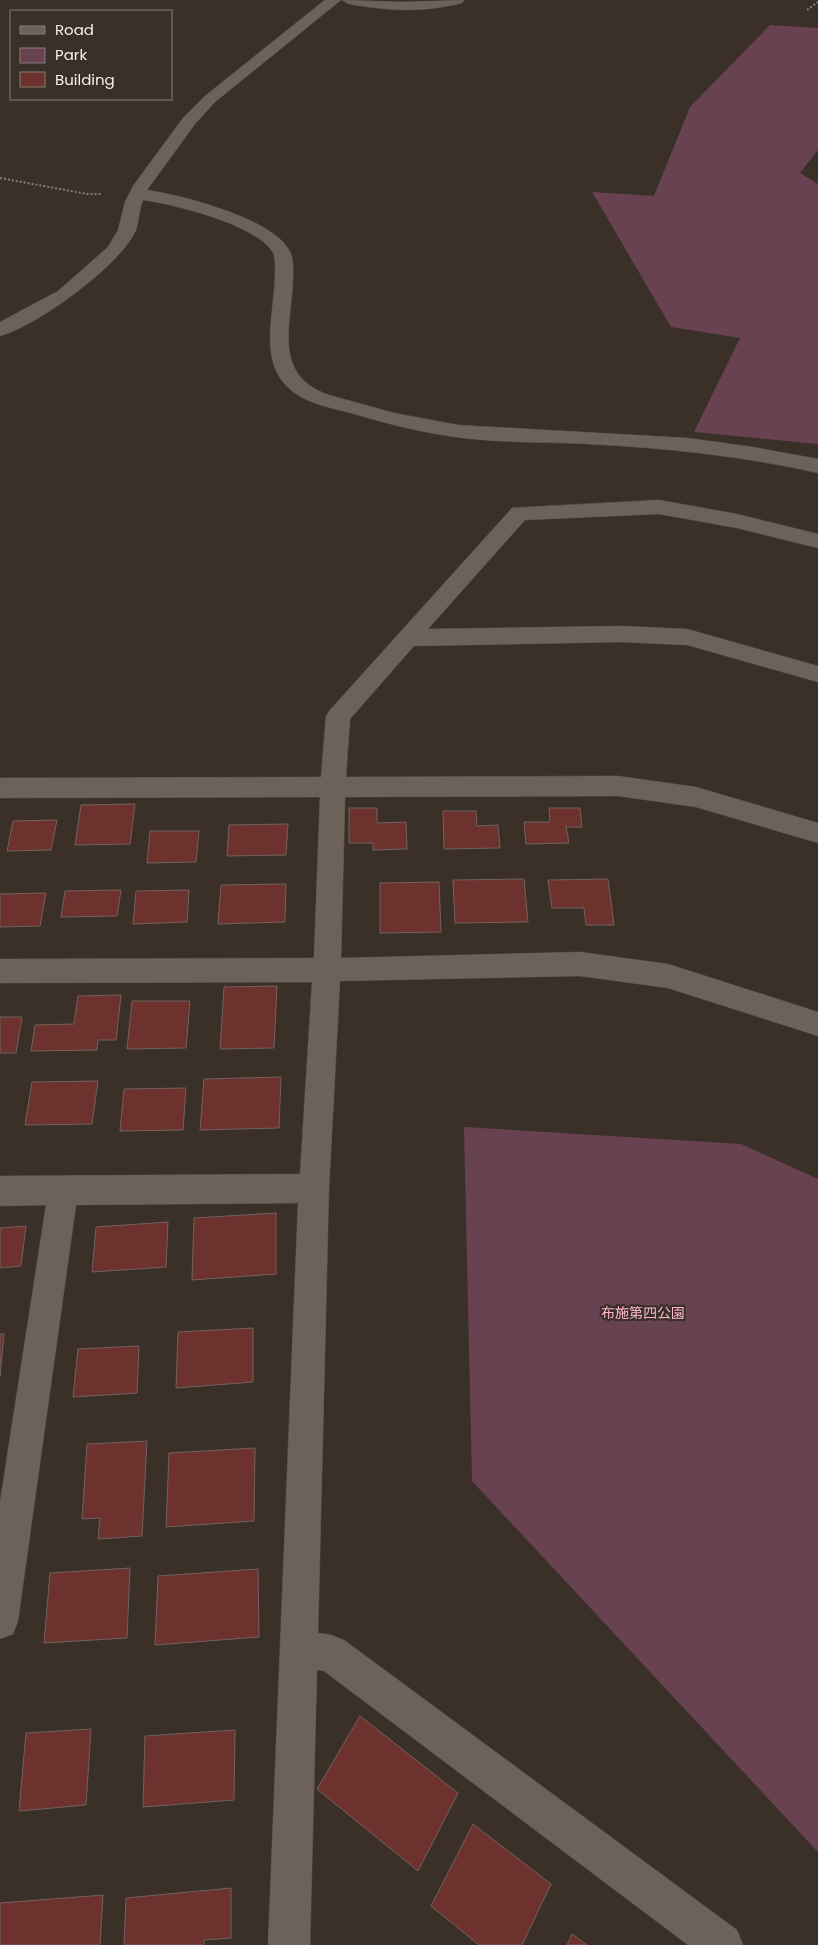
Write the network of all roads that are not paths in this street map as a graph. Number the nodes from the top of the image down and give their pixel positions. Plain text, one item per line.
1 (334, 0) edge
2 (349, 0) edge
3 (457, 0) edge
4 (138, 194) junction
5 (0, 330) edge
6 (818, 466) edge
7 (818, 541) edge
8 (408, 638) junction
9 (818, 674) edge
10 (333, 787) junction
11 (0, 788) edge
12 (818, 833) edge
13 (327, 970) junction
14 (0, 971) edge
15 (818, 1024) edge
16 (314, 1188) junction
17 (0, 1191) edge
18 (63, 1191) junction
19 (0, 1622) edge
20 (299, 1650) junction
21 (289, 1945) edge
22 (722, 1945) edge

1 - 4 street
2 - 3 street
4 - 5 street
4 - 6 street
7 - 8 street
8 - 9 street
8 - 10 street
10 - 11 street
10 - 12 street
10 - 13 street
13 - 14 street
13 - 15 street
13 - 16 street
16 - 18 street
16 - 20 street
17 - 18 street
18 - 19 street
20 - 21 street
20 - 22 street

